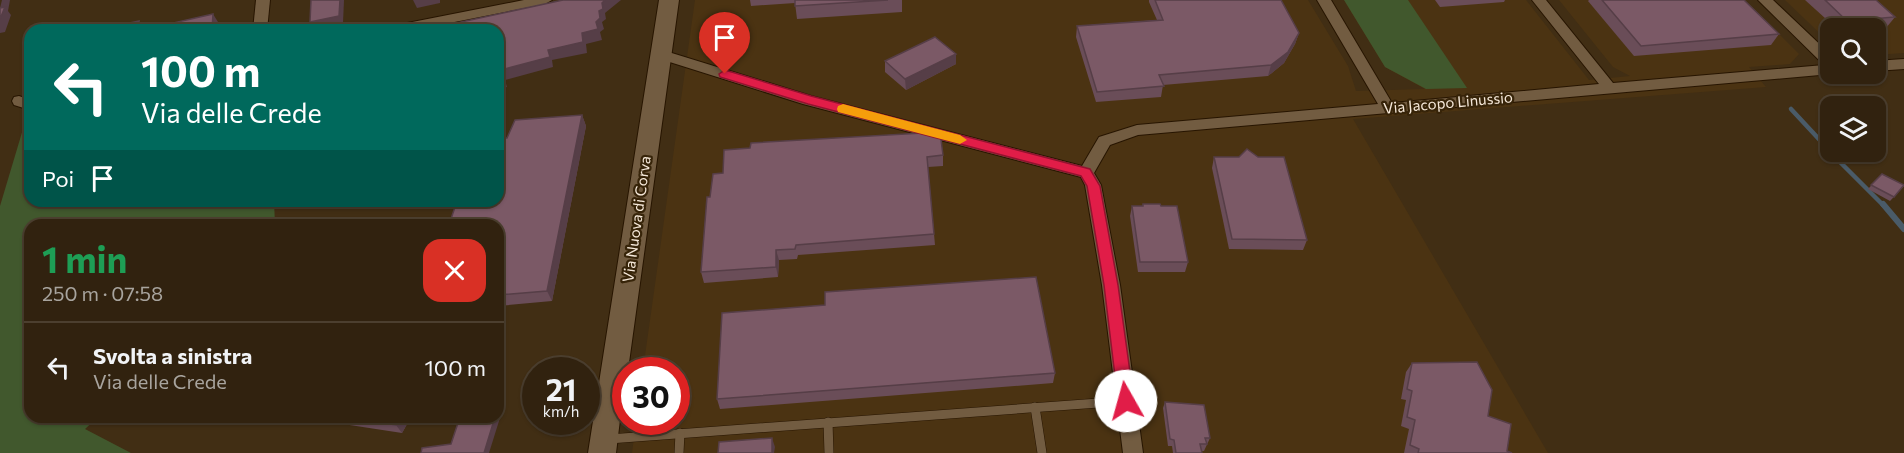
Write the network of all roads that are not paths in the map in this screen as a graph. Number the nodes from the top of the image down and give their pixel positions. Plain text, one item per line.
1 (263, 0) edge
2 (545, 0) edge
3 (669, 0) edge
4 (1324, 0) edge
5 (1539, 0) edge
6 (1765, 0) edge
7 (261, 24) edge
8 (423, 24) edge
9 (1820, 52) edge
10 (662, 55) junction
11 (1904, 64) edge
12 (1886, 65) edge
13 (1820, 70) edge
14 (1610, 89) junction
15 (1387, 107) junction
16 (1086, 173) junction
17 (1126, 401) junction
18 (1035, 407) junction
19 (828, 423) junction
20 (690, 432) edge
21 (668, 435) edge
22 (680, 435) edge
23 (603, 446) edge
24 (679, 453) edge
25 (829, 453) edge
26 (1042, 453) edge
27 (1133, 453) edge

1 - 7 street
2 - 8 street
3 - 10 main road, Via Nuova di Corva
4 - 15 street
5 - 14 street
6 - 9 street
10 - 16 street
10 - 23 main road, Via Nuova di Corva
11 - 12 street
13 - 14 street, Via Jacopo Linussio
14 - 15 street, Via Jacopo Linussio
15 - 16 street, Via Jacopo Linussio
16 - 17 street
17 - 18 lane, Via Nuova di Corva
17 - 27 street
18 - 19 lane, Via Nuova di Corva
18 - 26 lane
19 - 20 lane, Via Nuova di Corva
19 - 25 lane
21 - 23 lane, Via Nuova di Corva
22 - 24 lane

